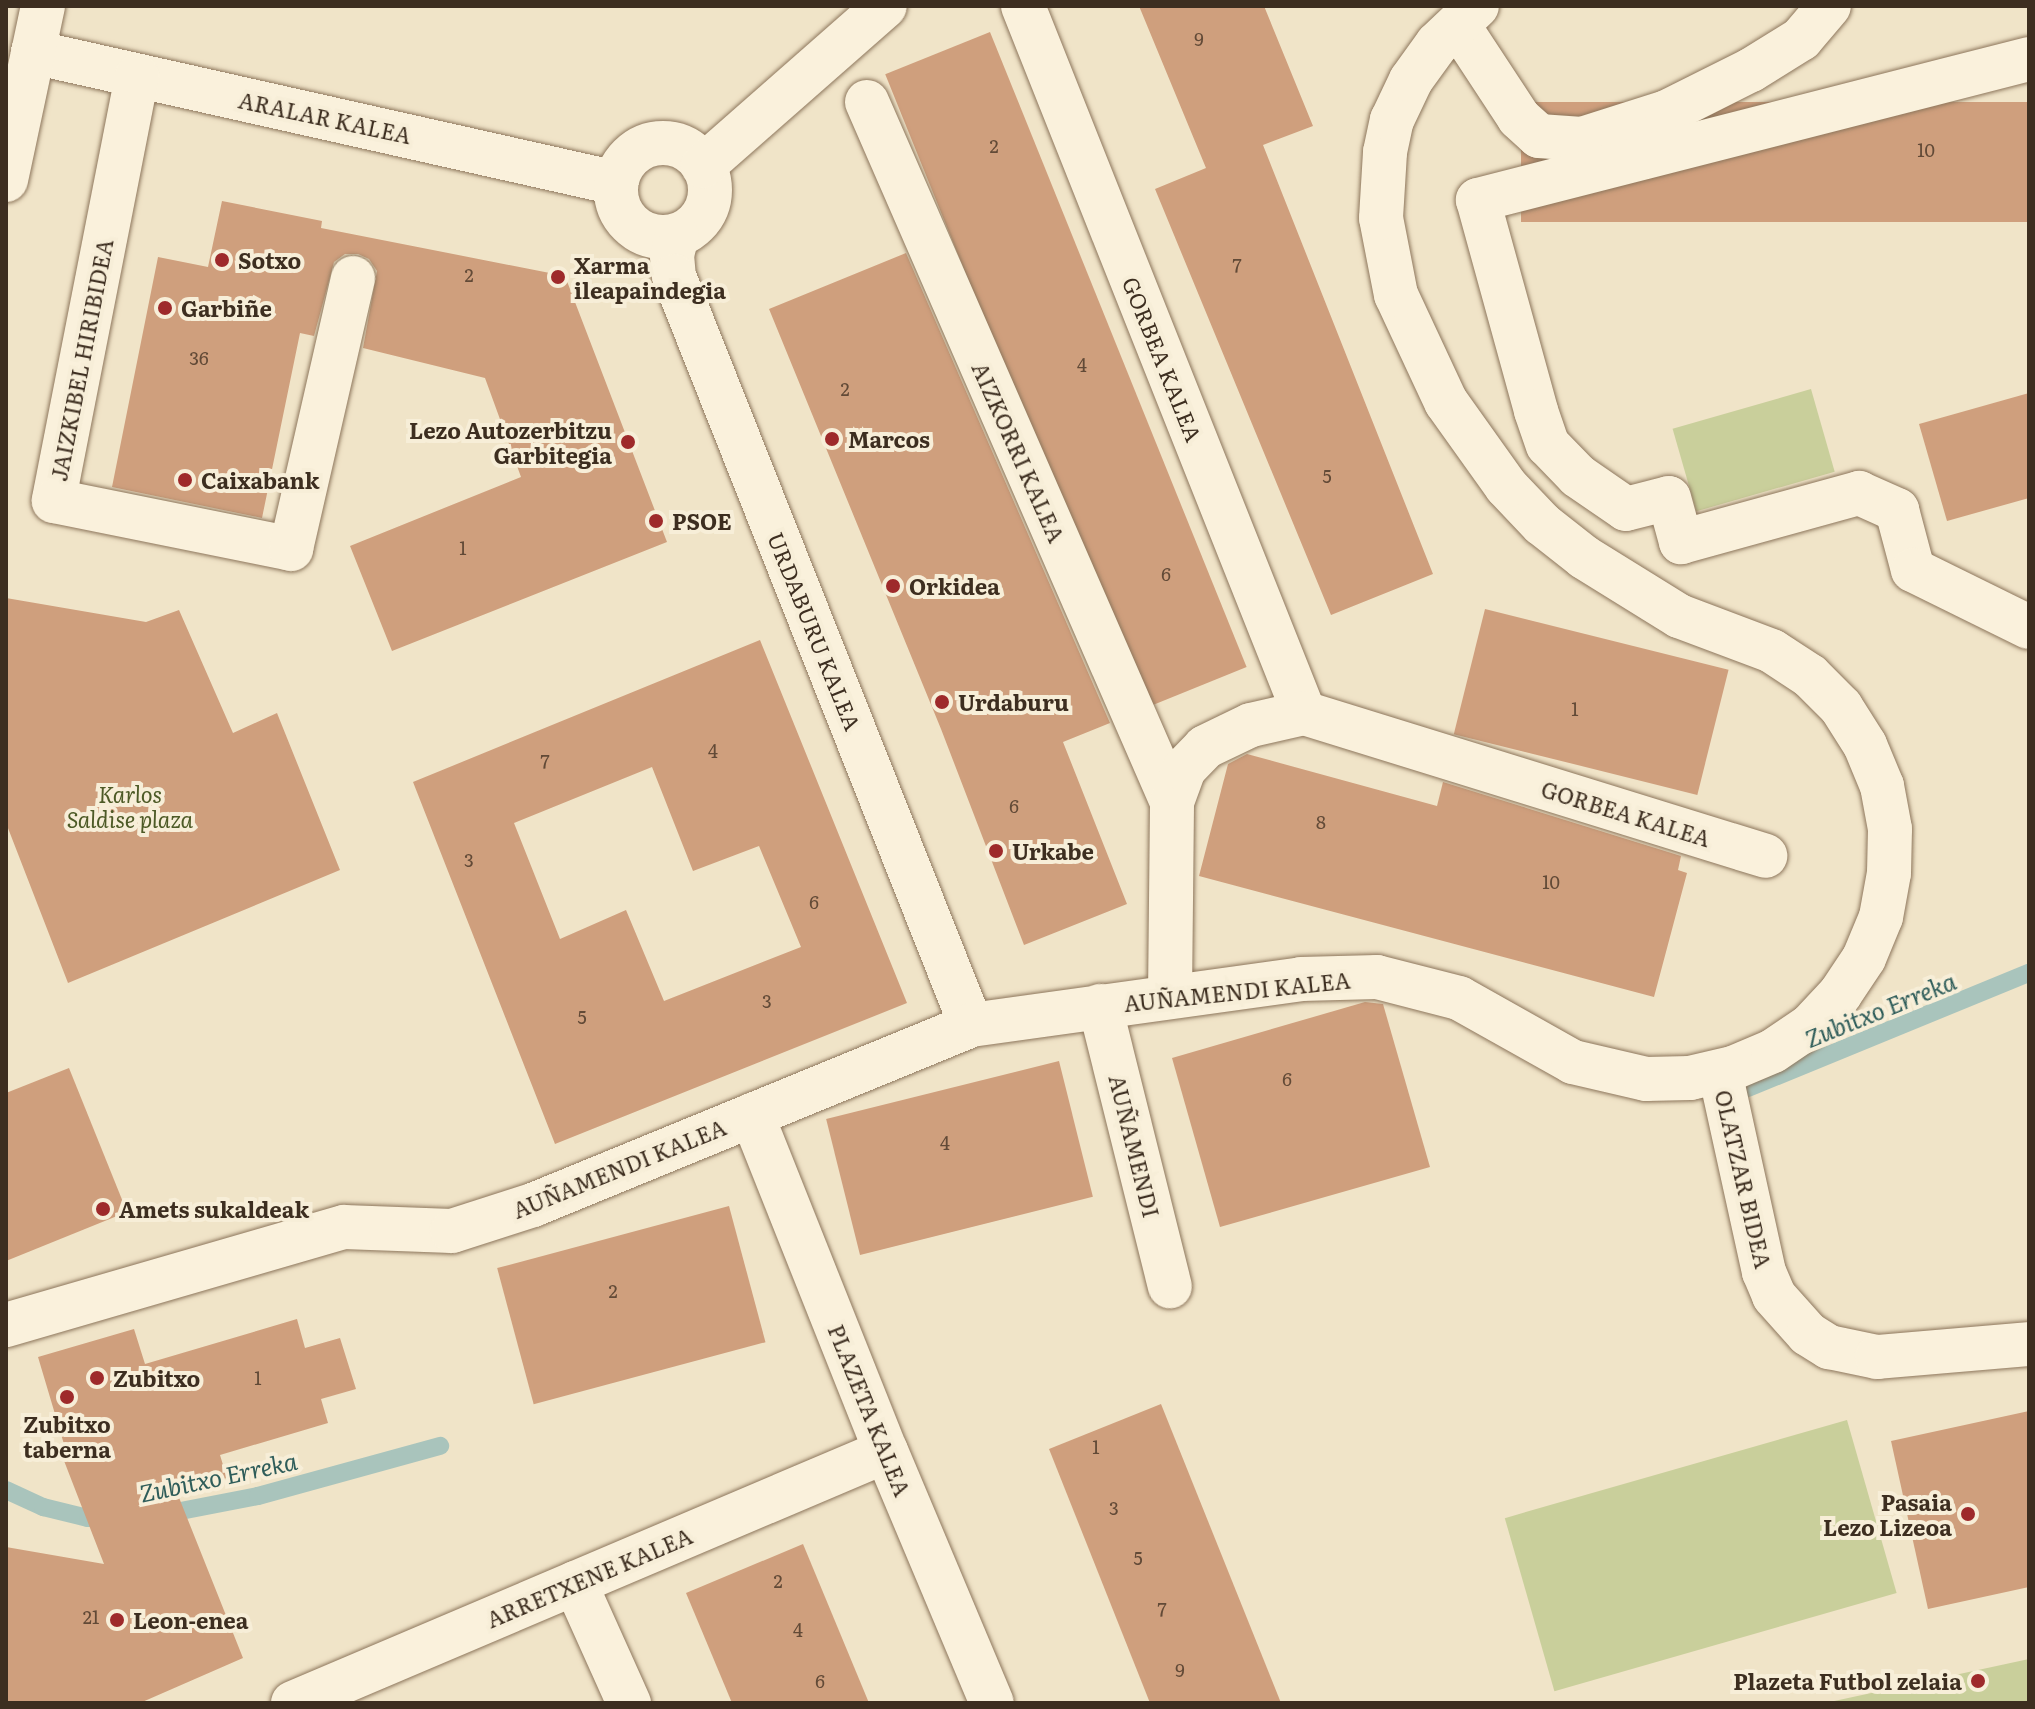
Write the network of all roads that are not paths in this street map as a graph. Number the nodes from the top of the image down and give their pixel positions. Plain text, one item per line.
1 (43, 6) edge
2 (885, 6) edge
3 (1023, 6) edge
4 (1829, 6) edge
5 (1468, 15) edge
6 (33, 52) junction
7 (2029, 59) edge
8 (137, 76) junction
9 (867, 102) dead end
10 (703, 166) junction
11 (6, 180) edge
12 (616, 183) junction
13 (677, 236) junction
14 (353, 278) dead end
15 (2029, 627) edge
16 (1304, 713) junction
17 (1172, 802) junction
18 (1765, 856) dead end
19 (1170, 996) junction
20 (1100, 1006) junction
21 (971, 1025) junction
22 (1720, 1072) junction
23 (752, 1115) junction
24 (1170, 1286) dead end
25 (6, 1325) edge
26 (2029, 1344) edge
27 (886, 1451) junction
28 (575, 1583) junction
29 (293, 1703) edge
30 (629, 1703) edge
31 (992, 1703) edge

1 - 6 street
2 - 10 street
3 - 16 street, GORBEA KALEA
4 - 5 street
5 - 22 street, AUÑAMENDI KALEA
6 - 8 street, ARALAR KALEA
6 - 11 street
7 - 15 street
8 - 12 street, ARALAR KALEA
8 - 14 street, JAIZKIBEL HIRIBIDEA
9 - 17 street, AIZKORRI KALEA
10 - 12 street
10 - 13 street
12 - 13 street
13 - 21 street, URDABURU KALEA
16 - 17 street, GORBEA KALEA
16 - 18 street, GORBEA KALEA
17 - 19 street, GORBEA KALEA
19 - 20 street, AUÑAMENDI KALEA
19 - 22 street, AUÑAMENDI KALEA
20 - 21 street, AUÑAMENDI KALEA
20 - 24 street, AUÑAMENDI
21 - 23 street, AUÑAMENDI KALEA
22 - 26 street, OLATZAR BIDEA
23 - 25 street, AUÑAMENDI KALEA
23 - 27 street, PLAZETA KALEA
27 - 28 street, ARRETXENE KALEA
27 - 31 street, PLAZETA KALEA
28 - 29 street, ARRETXENE KALEA
28 - 30 street

